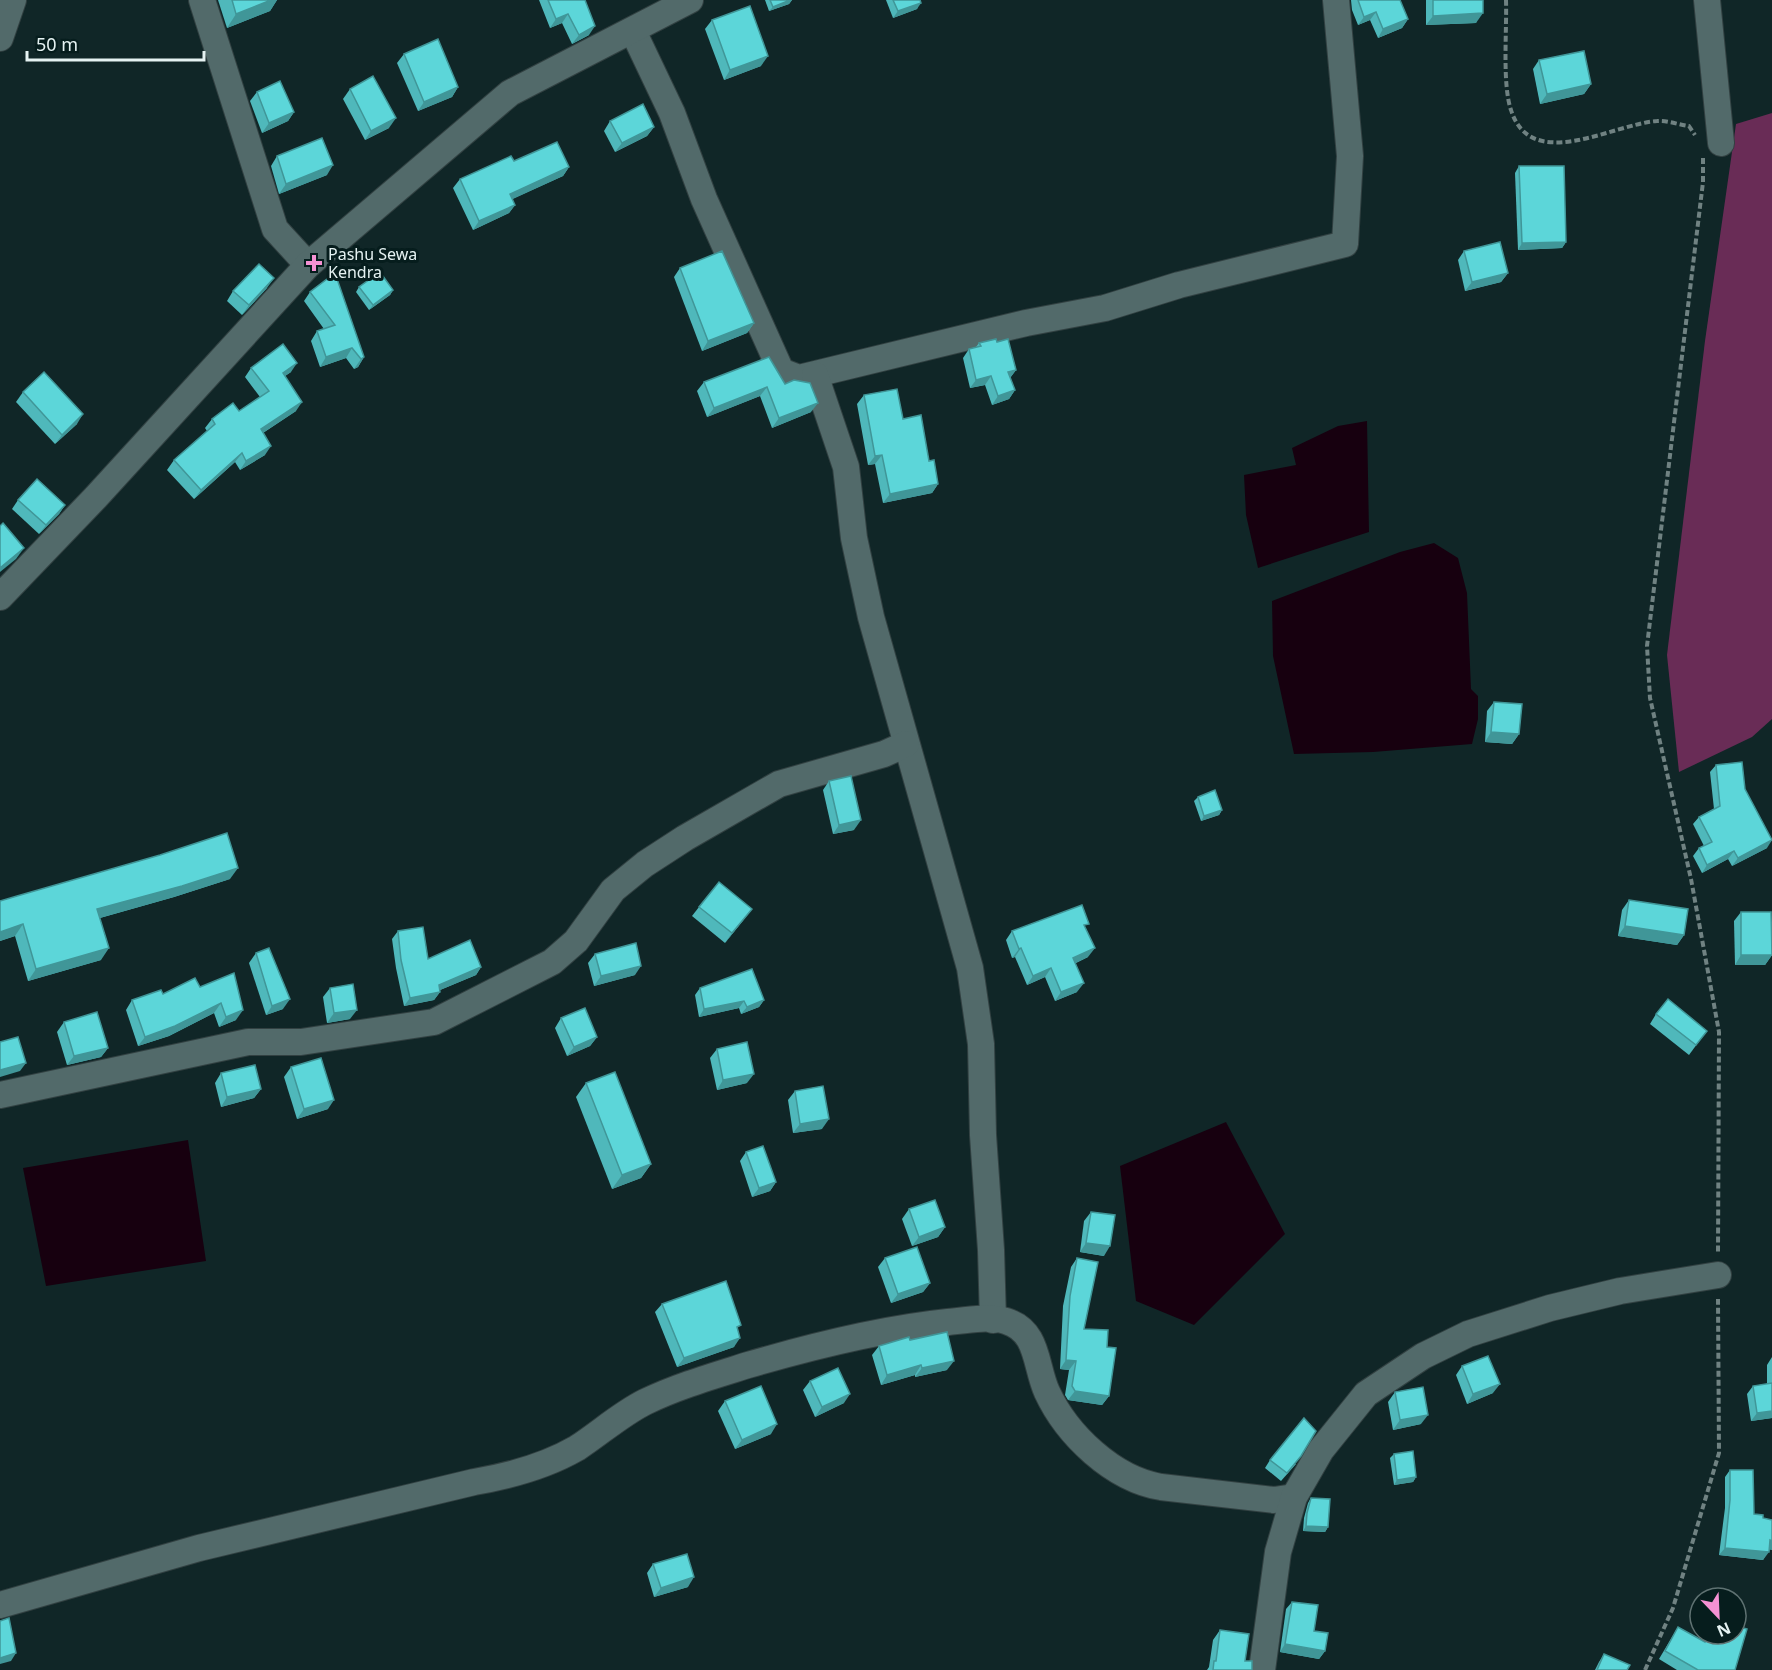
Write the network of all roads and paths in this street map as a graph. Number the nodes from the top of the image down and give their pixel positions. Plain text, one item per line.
1 (13, 0) edge
2 (202, 0) edge
3 (690, 0) edge
4 (1336, 0) edge
5 (1506, 0) edge
6 (1707, 0) edge
7 (633, 31) junction
8 (0, 38) edge
9 (1708, 144) junction
10 (308, 265) junction
11 (814, 375) junction
12 (0, 597) edge
13 (906, 744) junction
14 (0, 1095) edge
15 (1718, 1275) junction
16 (993, 1320) junction
17 (1294, 1497) junction
18 (0, 1605) edge
19 (1262, 1670) edge
20 (1645, 1670) edge

1 - 8 street
2 - 10 street
3 - 7 street
4 - 11 street
5 - 9 path
6 - 9 street
7 - 10 street
7 - 11 street
9 - 15 path
10 - 12 street
11 - 13 street
13 - 14 street
13 - 16 street
15 - 17 street
15 - 20 path
16 - 17 street
16 - 18 street
17 - 19 street

